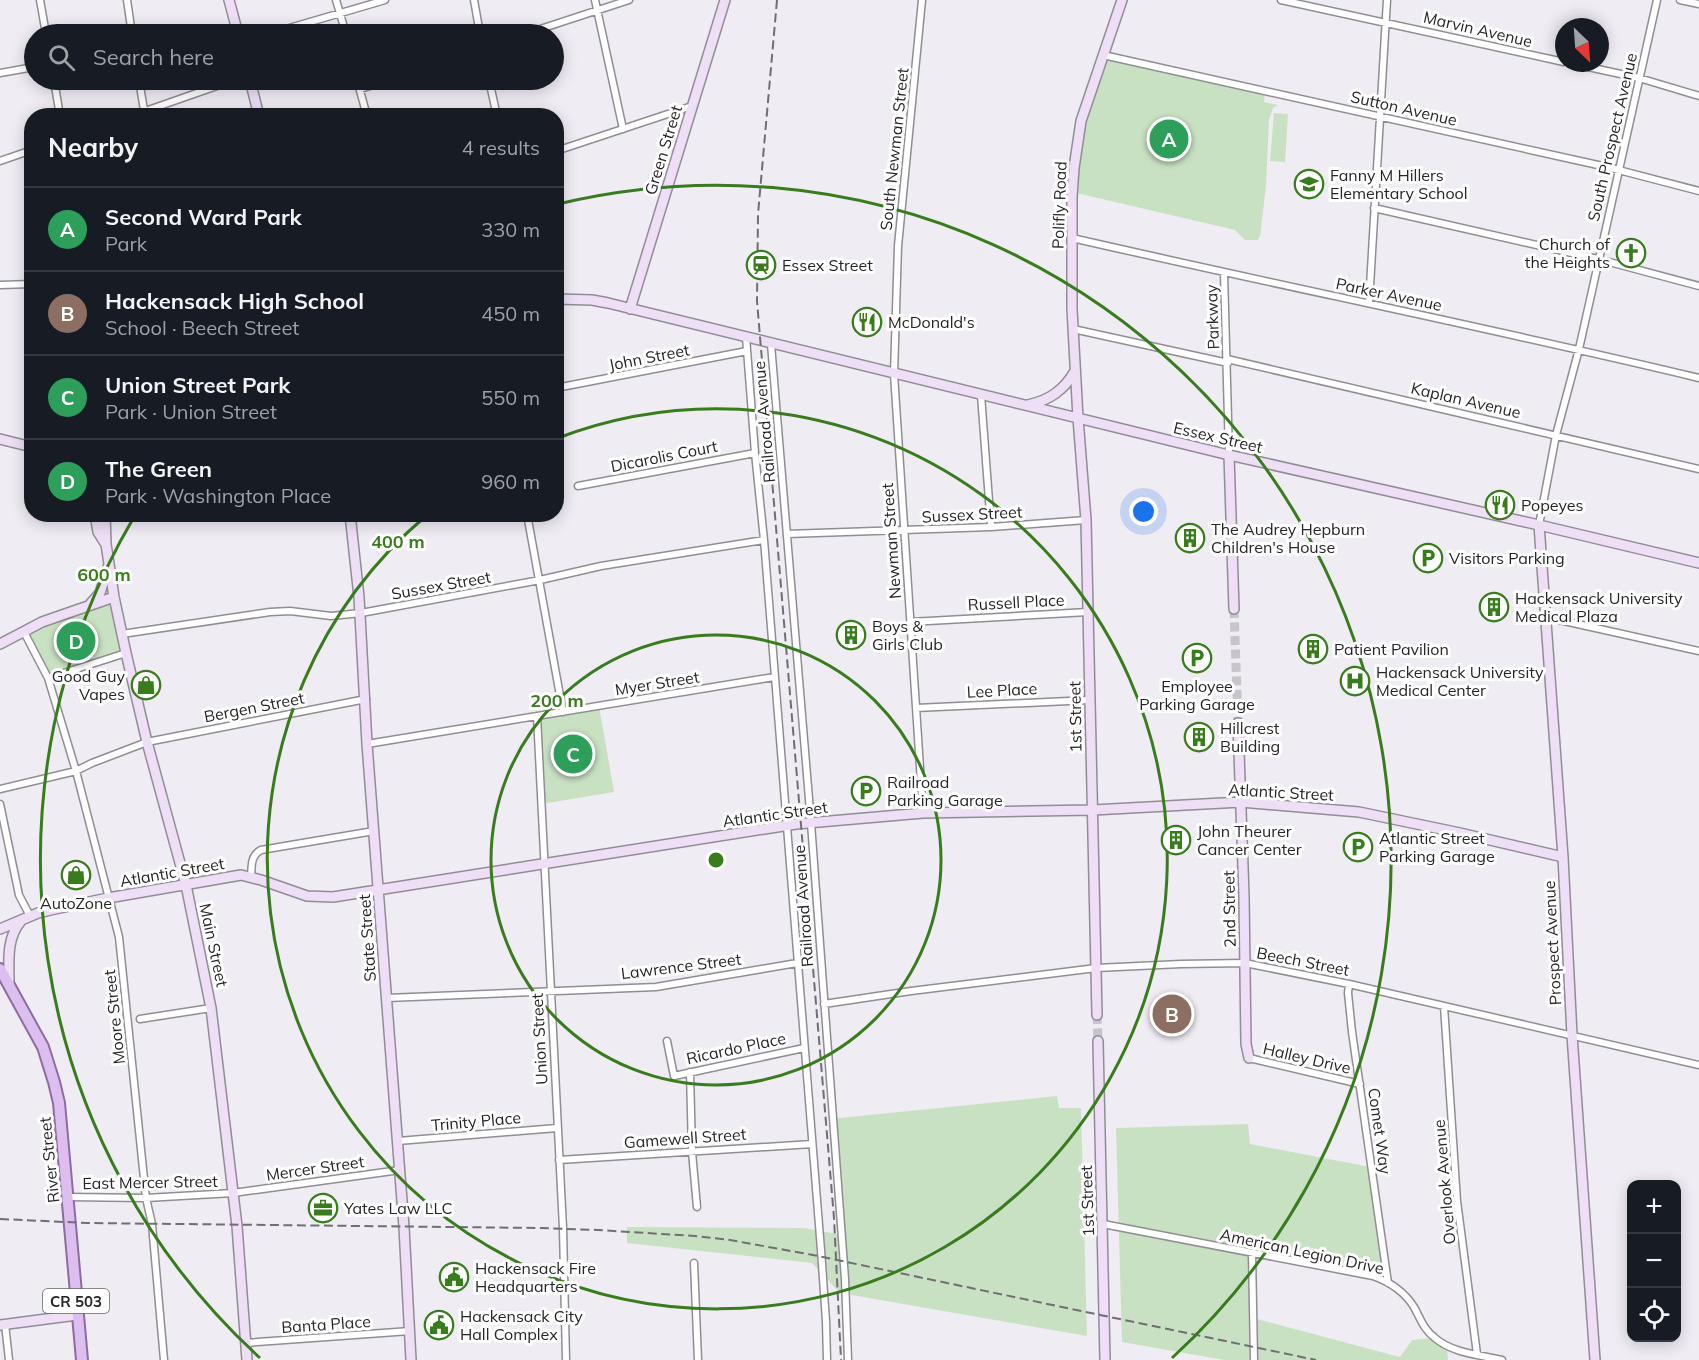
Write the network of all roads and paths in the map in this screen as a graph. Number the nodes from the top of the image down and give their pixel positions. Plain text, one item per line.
1 (40, 0) edge
2 (127, 0) edge
3 (229, 0) edge
4 (336, 0) edge
5 (385, 0) edge
6 (474, 0) edge
7 (595, 0) edge
8 (629, 0) edge
9 (725, 0) edge
10 (922, 0) edge
11 (1122, 0) edge
12 (1281, 0) edge
13 (1387, 0) edge
14 (1657, 0) edge
15 (1680, 0) edge
16 (1699, 4) edge
17 (597, 11) junction
18 (340, 13) junction
19 (1385, 22) junction
20 (44, 24) edge
21 (131, 24) edge
22 (235, 24) edge
23 (303, 24) edge
24 (343, 24) edge
25 (478, 24) edge
26 (556, 24) edge
27 (1103, 55) junction
28 (1555, 60) edge
29 (24, 69) edge
30 (1609, 71) edge
31 (0, 73) edge
32 (1639, 78) junction
33 (56, 90) edge
34 (141, 90) edge
35 (207, 90) edge
36 (252, 90) edge
37 (360, 90) edge
38 (491, 90) edge
39 (1699, 96) edge
40 (692, 106) junction
41 (59, 108) edge
42 (144, 108) edge
43 (158, 108) edge
44 (257, 108) edge
45 (365, 108) edge
46 (495, 108) edge
47 (1380, 116) junction
48 (623, 129) junction
49 (564, 148) edge
50 (24, 153) edge
51 (0, 161) edge
52 (1618, 170) junction
53 (1699, 191) edge
54 (1374, 208) junction
55 (1072, 238) junction
56 (1598, 260) junction
57 (1224, 273) junction
58 (24, 284) edge
59 (0, 285) edge
60 (1699, 286) edge
61 (564, 299) edge
62 (1369, 303) junction
63 (630, 309) junction
64 (1073, 329) junction
65 (746, 338) junction
66 (771, 344) junction
67 (1579, 349) junction
68 (747, 351) junction
69 (1227, 361) junction
70 (1076, 371) junction
71 (894, 374) junction
72 (1699, 378) edge
73 (564, 386) edge
74 (981, 395) junction
75 (1026, 406) junction
76 (1078, 418) junction
77 (1556, 435) junction
78 (0, 439) edge
79 (24, 445) edge
80 (755, 453) junction
81 (1229, 455) junction
82 (1699, 469) edge
83 (578, 486) dead end
84 (1086, 520) junction
85 (96, 522) edge
86 (105, 522) edge
87 (351, 522) edge
88 (529, 522) edge
89 (1539, 525) junction
90 (991, 527) junction
91 (904, 531) junction
92 (787, 534) junction
93 (764, 540) junction
94 (106, 544) junction
95 (109, 562) junction
96 (1699, 563) edge
97 (540, 580) junction
98 (114, 597) junction
99 (89, 606) junction
100 (1234, 609) tunnel mouth
101 (1088, 612) junction
102 (361, 614) junction
103 (1546, 617) junction
104 (910, 622) junction
105 (24, 632) junction
106 (122, 634) junction
107 (0, 644) edge
108 (1699, 651) edge
109 (126, 654) junction
110 (774, 677) junction
111 (48, 678) junction
112 (366, 699) junction
113 (1090, 700) junction
114 (916, 708) junction
115 (562, 712) junction
116 (537, 716) junction
117 (1238, 723) tunnel mouth
118 (147, 742) junction
119 (367, 744) junction
120 (76, 771) junction
121 (0, 789) edge
122 (1242, 802) junction
123 (0, 804) edge
124 (1093, 810) junction
125 (923, 813) junction
126 (811, 823) junction
127 (786, 825) junction
128 (374, 831) junction
129 (1563, 857) junction
130 (545, 864) junction
131 (251, 877) junction
132 (186, 885) junction
133 (379, 890) junction
134 (108, 898) junction
135 (26, 918) junction
136 (0, 929) edge
137 (797, 963) junction
138 (1245, 963) junction
139 (1096, 968) junction
140 (0, 969) edge
141 (9, 984) junction
142 (1349, 984) junction
143 (551, 991) junction
144 (387, 998) junction
145 (824, 1004) junction
146 (1444, 1006) junction
147 (212, 1008) junction
148 (1097, 1015) tunnel mouth
149 (140, 1019) dead end
150 (1572, 1035) junction
151 (667, 1041) dead end
152 (1098, 1041) tunnel mouth
153 (804, 1048) junction
154 (1249, 1058) joint
155 (1699, 1065) edge
156 (690, 1072) junction
157 (1360, 1084) junction
158 (557, 1128) junction
159 (398, 1141) junction
160 (812, 1144) junction
161 (692, 1152) junction
162 (559, 1160) junction
163 (400, 1170) junction
164 (233, 1193) junction
165 (68, 1197) junction
166 (146, 1198) junction
167 (697, 1207) dead end
168 (1103, 1224) junction
169 (1252, 1253) junction
170 (694, 1263) dead end
171 (1388, 1283) junction
172 (77, 1315) junction
173 (3, 1324) edge
174 (410, 1331) junction
175 (245, 1343) junction
176 (1477, 1354) junction
177 (9, 1360) edge
178 (82, 1360) edge
179 (164, 1360) edge
180 (247, 1360) edge
181 (411, 1360) edge
182 (566, 1360) edge
183 (698, 1360) edge
184 (827, 1360) edge
185 (848, 1360) edge
186 (1105, 1360) edge
187 (1254, 1360) edge
188 (1502, 1360) edge
189 (1595, 1360) edge

1 - 20 street
2 - 21 street
3 - 22 street
4 - 18 street
5 - 18 street
6 - 25 street
7 - 17 street
8 - 17 street
9 - 40 street, Green Street
10 - 71 street, South Newman Street
11 - 27 street, Polifly Road
12 - 19 street, Marvin Avenue
13 - 19 street
14 - 32 street, South Prospect Avenue
15 - 16 street
17 - 26 street
17 - 48 street
18 - 23 street
18 - 24 street
19 - 28 street, Marvin Avenue
19 - 47 street
27 - 47 street, Sutton Avenue
27 - 55 street, Polifly Road
29 - 31 street
30 - 32 street
32 - 39 street
32 - 52 street, South Prospect Avenue
33 - 41 street
34 - 42 street
35 - 43 street
36 - 44 street
37 - 45 street
38 - 46 street
40 - 48 street
40 - 63 street, Green Street
47 - 52 street, Sutton Avenue
47 - 54 street
48 - 49 street
50 - 51 street
52 - 53 street, Sutton Avenue
52 - 56 street, South Prospect Avenue
54 - 56 street
54 - 62 street
55 - 57 street, Parker Avenue
55 - 64 street, Polifly Road
56 - 60 street
56 - 67 street, South Prospect Avenue
57 - 62 street, Parker Avenue
57 - 69 street, Parkway
58 - 59 street
61 - 63 street, Essex Street
62 - 67 street, Parker Avenue
63 - 65 street, Essex Street
64 - 69 street, Kaplan Avenue
64 - 70 street, Polifly Road
65 - 66 street, Essex Street
65 - 68 street, Railroad Avenue
66 - 71 street, Essex Street
66 - 92 street, Railroad Avenue
67 - 72 street, Parker Avenue
67 - 77 street, South Prospect Avenue
68 - 73 street, John Street
68 - 80 street, Railroad Avenue
69 - 77 street, Kaplan Avenue
69 - 81 street, Parkway
70 - 75 street
70 - 76 street, Polifly Road
71 - 74 street, Essex Street
71 - 91 street, Newman Street
74 - 75 street, Essex Street
74 - 90 street
75 - 76 street, Essex Street
76 - 81 street, Essex Street
76 - 84 street, 1st Street
77 - 82 street, Kaplan Avenue
77 - 89 street, South Prospect Avenue
78 - 79 street
80 - 83 street, Dicarolis Court
80 - 93 street, Railroad Avenue
81 - 89 street, Essex Street
81 - 100 street
84 - 90 street, Sussex Street
84 - 101 street, 1st Street
85 - 94 street, Main Street
86 - 94 street, Main Street
87 - 102 street, State Street
88 - 97 street
89 - 96 street, Essex Street
89 - 103 street, Prospect Avenue
90 - 91 street, Sussex Street
91 - 92 street, Sussex Street
91 - 104 street, Newman Street
92 - 126 street, Railroad Avenue
93 - 97 street, Sussex Street
93 - 110 street, Railroad Avenue
94 - 95 street, Main Street
95 - 98 street, Main Street
95 - 99 street
97 - 102 street, Sussex Street
97 - 115 street
98 - 99 street
98 - 106 street, Main Street
99 - 105 street
101 - 104 street, Russell Place
101 - 113 street, 1st Street
102 - 106 street, Sussex Street
102 - 112 street, State Street
103 - 108 street
103 - 129 street, Prospect Avenue
104 - 114 street, Newman Street
105 - 107 street
105 - 111 street, Moore Street
106 - 109 street, Main Street
109 - 111 street
109 - 118 street, Main Street
110 - 115 street, Myer Street
110 - 127 street, Railroad Avenue
111 - 120 street, Moore Street
112 - 118 street, Bergen Street
112 - 119 street, State Street
113 - 114 street, Lee Place
113 - 124 street, 1st Street
114 - 125 street, Newman Street
115 - 116 street, Myer Street
116 - 119 street, Myer Street
116 - 130 street, Union Street
117 - 122 street, 2nd Street
118 - 120 street, Bergen Street
118 - 132 street, Main Street
119 - 128 street, State Street
120 - 121 street, Bergen Street
120 - 134 street, Moore Street
122 - 124 street, Atlantic Street
122 - 129 street, Atlantic Street
122 - 138 street, 2nd Street
123 - 135 street
124 - 125 street, Atlantic Street
124 - 139 street, 1st Street
125 - 126 street, Atlantic Street
126 - 127 street, Atlantic Street
126 - 145 street, Railroad Avenue
127 - 130 street, Atlantic Street
127 - 137 street, Railroad Avenue
128 - 131 street
128 - 133 street, State Street
129 - 150 street, Prospect Avenue
130 - 133 street, Atlantic Street
130 - 143 street, Union Street
131 - 132 street, Atlantic Street
131 - 133 street, Atlantic Street
132 - 134 street, Atlantic Street
132 - 147 street, Main Street
133 - 144 street, State Street
134 - 135 street, Atlantic Street
134 - 166 street, Moore Street
135 - 136 street, Atlantic Street
135 - 141 street
137 - 143 street, Lawrence Street
137 - 153 street, Railroad Avenue
138 - 139 street, Beech Street
138 - 142 street, Beech Street
138 - 154 street, 2nd Street
139 - 145 street, Beech Street
139 - 148 street, 1st Street
140 - 141 main road, River Street / CR 503
141 - 165 main road, River Street / CR 503
142 - 146 street, Beech Street
142 - 157 street, Comet Way
143 - 144 street, Lawrence Street
143 - 158 street, Union Street
144 - 159 street, State Street
145 - 185 street, Railroad Avenue
146 - 150 street, Beech Street
146 - 176 street, Overlook Avenue
147 - 149 street
147 - 164 street, Main Street
150 - 155 street, Beech Street
150 - 189 street, Prospect Avenue
151 - 156 street, Ricardo Place
152 - 168 street, 1st Street
153 - 156 street, Ricardo Place
153 - 160 street, Railroad Avenue
154 - 157 street, Halley Drive
156 - 161 street
157 - 171 street, Comet Way
158 - 159 street, Trinity Place
158 - 162 street, Union Street
159 - 163 street, State Street
160 - 161 street, Gamewell Street
160 - 184 street, Railroad Avenue
161 - 162 street, Gamewell Street
161 - 167 street
162 - 182 street, Union Street
163 - 164 street, Mercer Street
163 - 174 street, State Street
164 - 166 street, East Mercer Street
164 - 175 street, Main Street
165 - 166 street, East Mercer Street
165 - 172 main road, River Street / CR 503
166 - 179 street, Moore Street
168 - 169 street, American Legion Drive
168 - 186 street, 1st Street
169 - 171 street, American Legion Drive
169 - 187 street
170 - 183 street
171 - 176 street, American Legion Drive
172 - 173 street
172 - 178 main road, River Street / CR 503
173 - 177 street
174 - 175 street, Banta Place
174 - 181 street, State Street
175 - 180 street, Main Street
176 - 188 street, American Legion Drive

